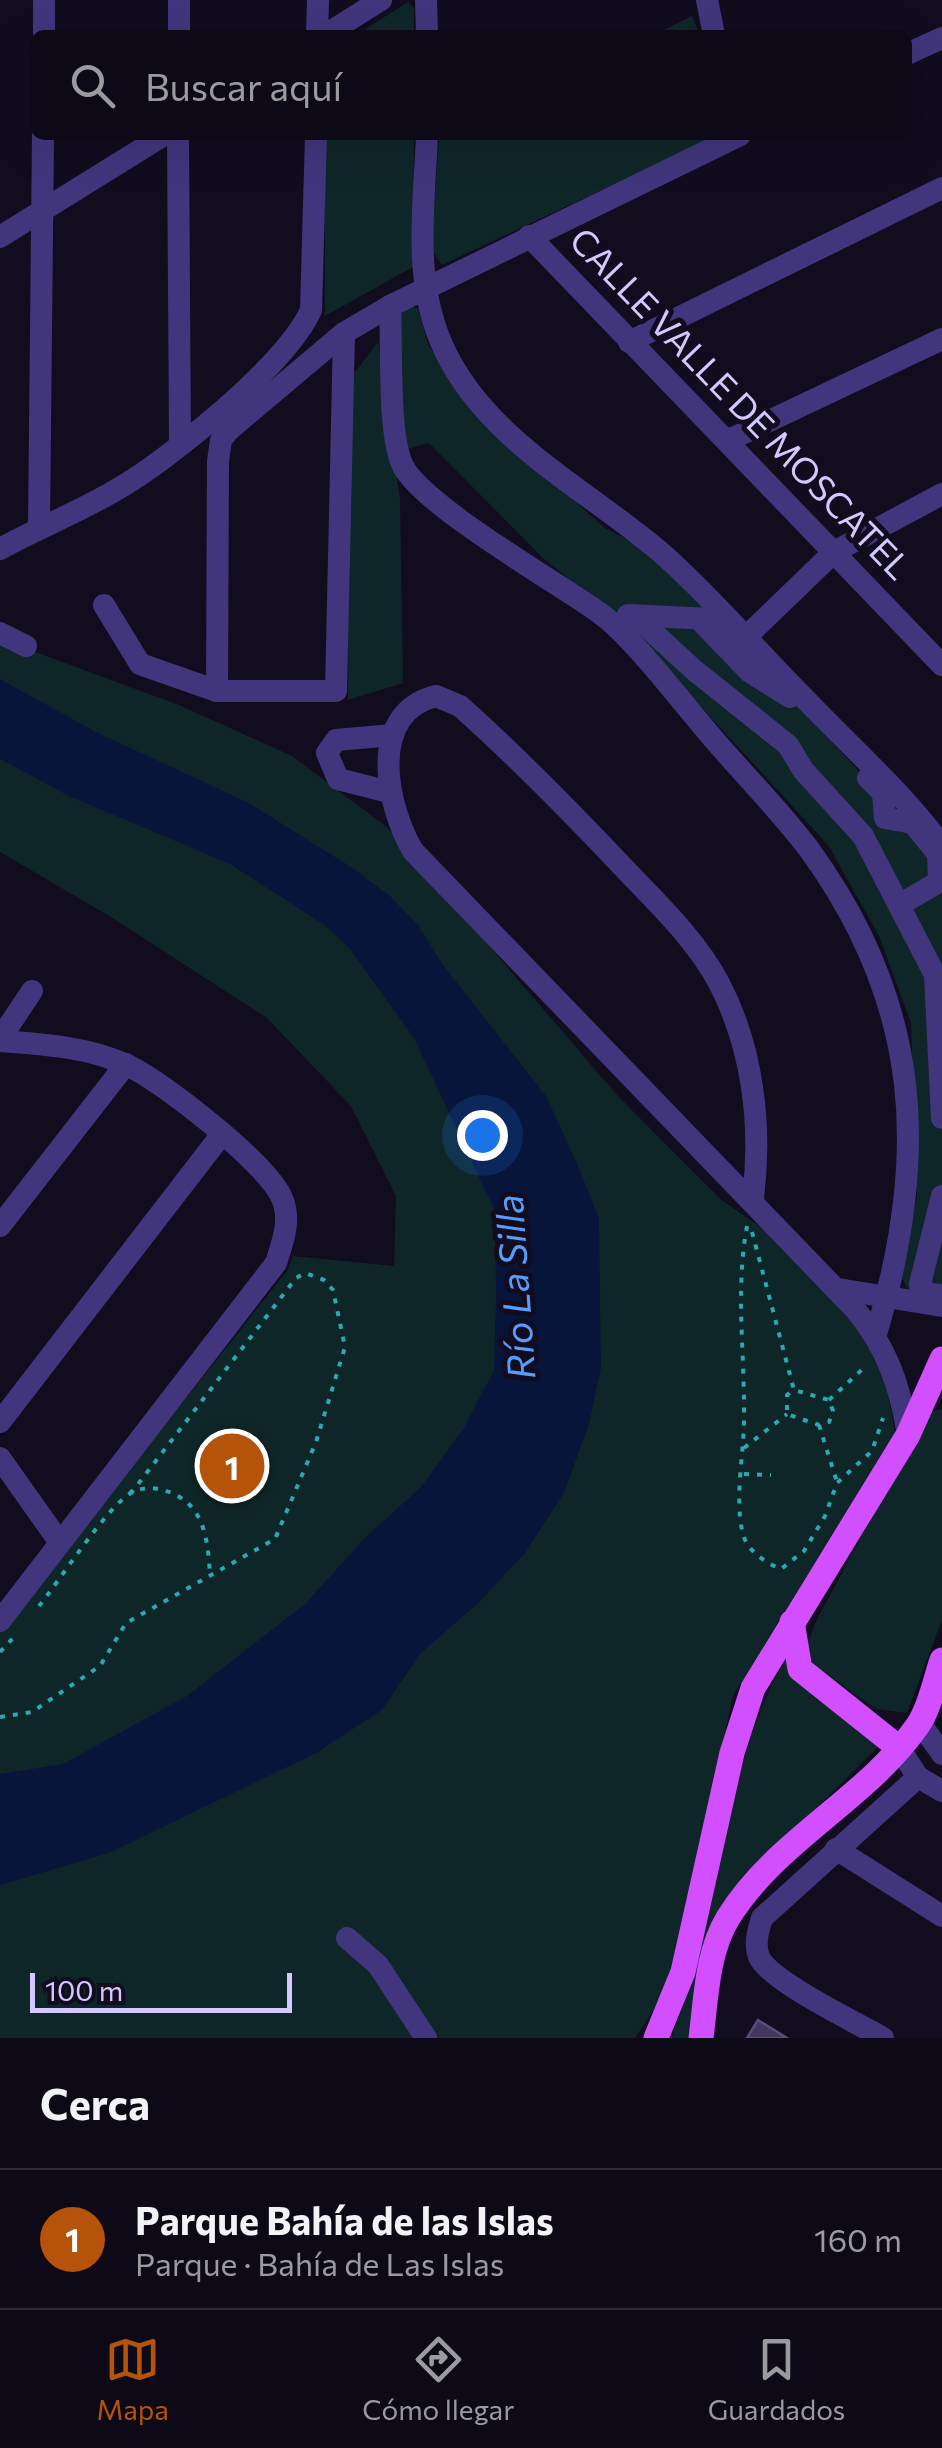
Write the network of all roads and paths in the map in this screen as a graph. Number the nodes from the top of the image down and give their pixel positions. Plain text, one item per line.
1 (44, 0) edge
2 (179, 0) edge
3 (318, 0) edge
4 (381, 0) edge
5 (426, 0) edge
6 (709, 1) edge
7 (44, 30) edge
8 (179, 30) edge
9 (317, 30) edge
10 (333, 30) edge
11 (427, 30) edge
12 (713, 30) edge
13 (942, 38) edge
14 (912, 52) edge
15 (42, 140) edge
16 (156, 140) edge
17 (178, 140) edge
18 (316, 140) edge
19 (427, 140) edge
20 (730, 140) edge
21 (942, 188) edge
22 (42, 211) junction
23 (529, 236) junction
24 (0, 237) edge
25 (425, 286) junction
26 (390, 306) junction
27 (344, 332) junction
28 (942, 339) edge
29 (628, 342) junction
30 (728, 441) junction
31 (180, 442) junction
32 (942, 494) edge
33 (39, 528) junction
34 (0, 548) edge
35 (834, 552) junction
36 (104, 605) dead end
37 (634, 615) junction
38 (604, 616) junction
39 (729, 619) junction
40 (698, 620) junction
41 (0, 632) edge
42 (746, 638) junction
43 (26, 646) dead end
44 (937, 652) edge
45 (217, 691) junction
46 (393, 736) junction
47 (388, 792) junction
48 (942, 846) edge
49 (940, 880) edge
50 (899, 906) junction
51 (32, 991) dead end
52 (0, 1040) edge
53 (126, 1064) junction
54 (942, 1118) edge
55 (222, 1134) junction
56 (942, 1196) edge
57 (751, 1208) junction
58 (0, 1226) edge
59 (765, 1241) dead end
60 (920, 1284) junction
61 (890, 1288) junction
62 (838, 1289) junction
63 (942, 1295) edge
64 (942, 1306) edge
65 (876, 1334) junction
66 (942, 1360) edge
67 (877, 1370) dead end
68 (794, 1390) junction
69 (830, 1400) junction
70 (933, 1401) edge
71 (886, 1410) dead end
72 (787, 1414) junction
73 (0, 1422) edge
74 (819, 1425) junction
75 (908, 1435) junction
76 (744, 1448) junction
77 (0, 1458) edge
78 (744, 1474) junction
79 (771, 1475) dead end
80 (837, 1483) junction
81 (132, 1492) junction
82 (58, 1540) junction
83 (210, 1576) junction
84 (30, 1617) dead end
85 (792, 1622) junction
86 (11, 1624) edge
87 (0, 1652) edge
88 (942, 1660) edge
89 (0, 1717) edge
90 (920, 1723) junction
91 (899, 1748) junction
92 (942, 1754) edge
93 (918, 1777) junction
94 (942, 1791) edge
95 (836, 1848) junction
96 (942, 1916) edge
97 (347, 1938) dead end
98 (426, 2038) edge
99 (656, 2038) edge
100 (701, 2038) edge
101 (883, 2038) edge

1 - 7 street
2 - 8 street
3 - 9 street
4 - 10 street
5 - 11 street
6 - 12 street
13 - 14 street
15 - 22 street
16 - 22 street
17 - 31 street
18 - 31 street
19 - 25 street
20 - 23 street
21 - 29 street
22 - 24 street
22 - 33 street
23 - 25 street
23 - 29 street, CALLE VALLE DE MOSCATEL
25 - 26 street
25 - 39 street
26 - 27 street
26 - 38 street
27 - 45 street
27 - 45 street
28 - 30 street
29 - 30 street, CALLE VALLE DE MOSCATEL
30 - 35 street, CALLE VALLE DE MOSCATEL
31 - 33 street
32 - 35 street
33 - 34 street
35 - 42 street
35 - 44 street, CALLE VALLE DE MOSCATEL
36 - 45 street
37 - 38 street
37 - 40 street
37 - 50 street
38 - 61 street
39 - 40 street
39 - 42 street
40 - 49 street
41 - 43 street
42 - 48 street
46 - 47 street
46 - 47 street
46 - 57 street
47 - 57 street
49 - 50 street
50 - 54 street
51 - 52 street
52 - 53 street
53 - 55 street
53 - 58 street
55 - 73 street
55 - 82 street
56 - 60 street
57 - 59 path
57 - 62 street
57 - 68 path
57 - 76 path
60 - 61 street
60 - 63 street
61 - 62 street
61 - 64 street
61 - 65 street
62 - 65 street
65 - 75 street
66 - 70 main road
67 - 69 path
68 - 69 path
68 - 72 path
69 - 74 path
70 - 75 main road
71 - 80 path
72 - 74 path
72 - 76 path
74 - 80 path
75 - 85 main road
76 - 78 path
77 - 82 street
78 - 79 path
78 - 80 path
81 - 83 path
81 - 83 path
81 - 84 path
82 - 86 street
83 - 89 path
85 - 91 main road
85 - 99 main road
86 - 87 path
88 - 90 main road
90 - 91 main road
90 - 92 street
91 - 93 street
91 - 100 main road
93 - 94 street
93 - 95 street
95 - 96 street
95 - 101 street
97 - 98 street

